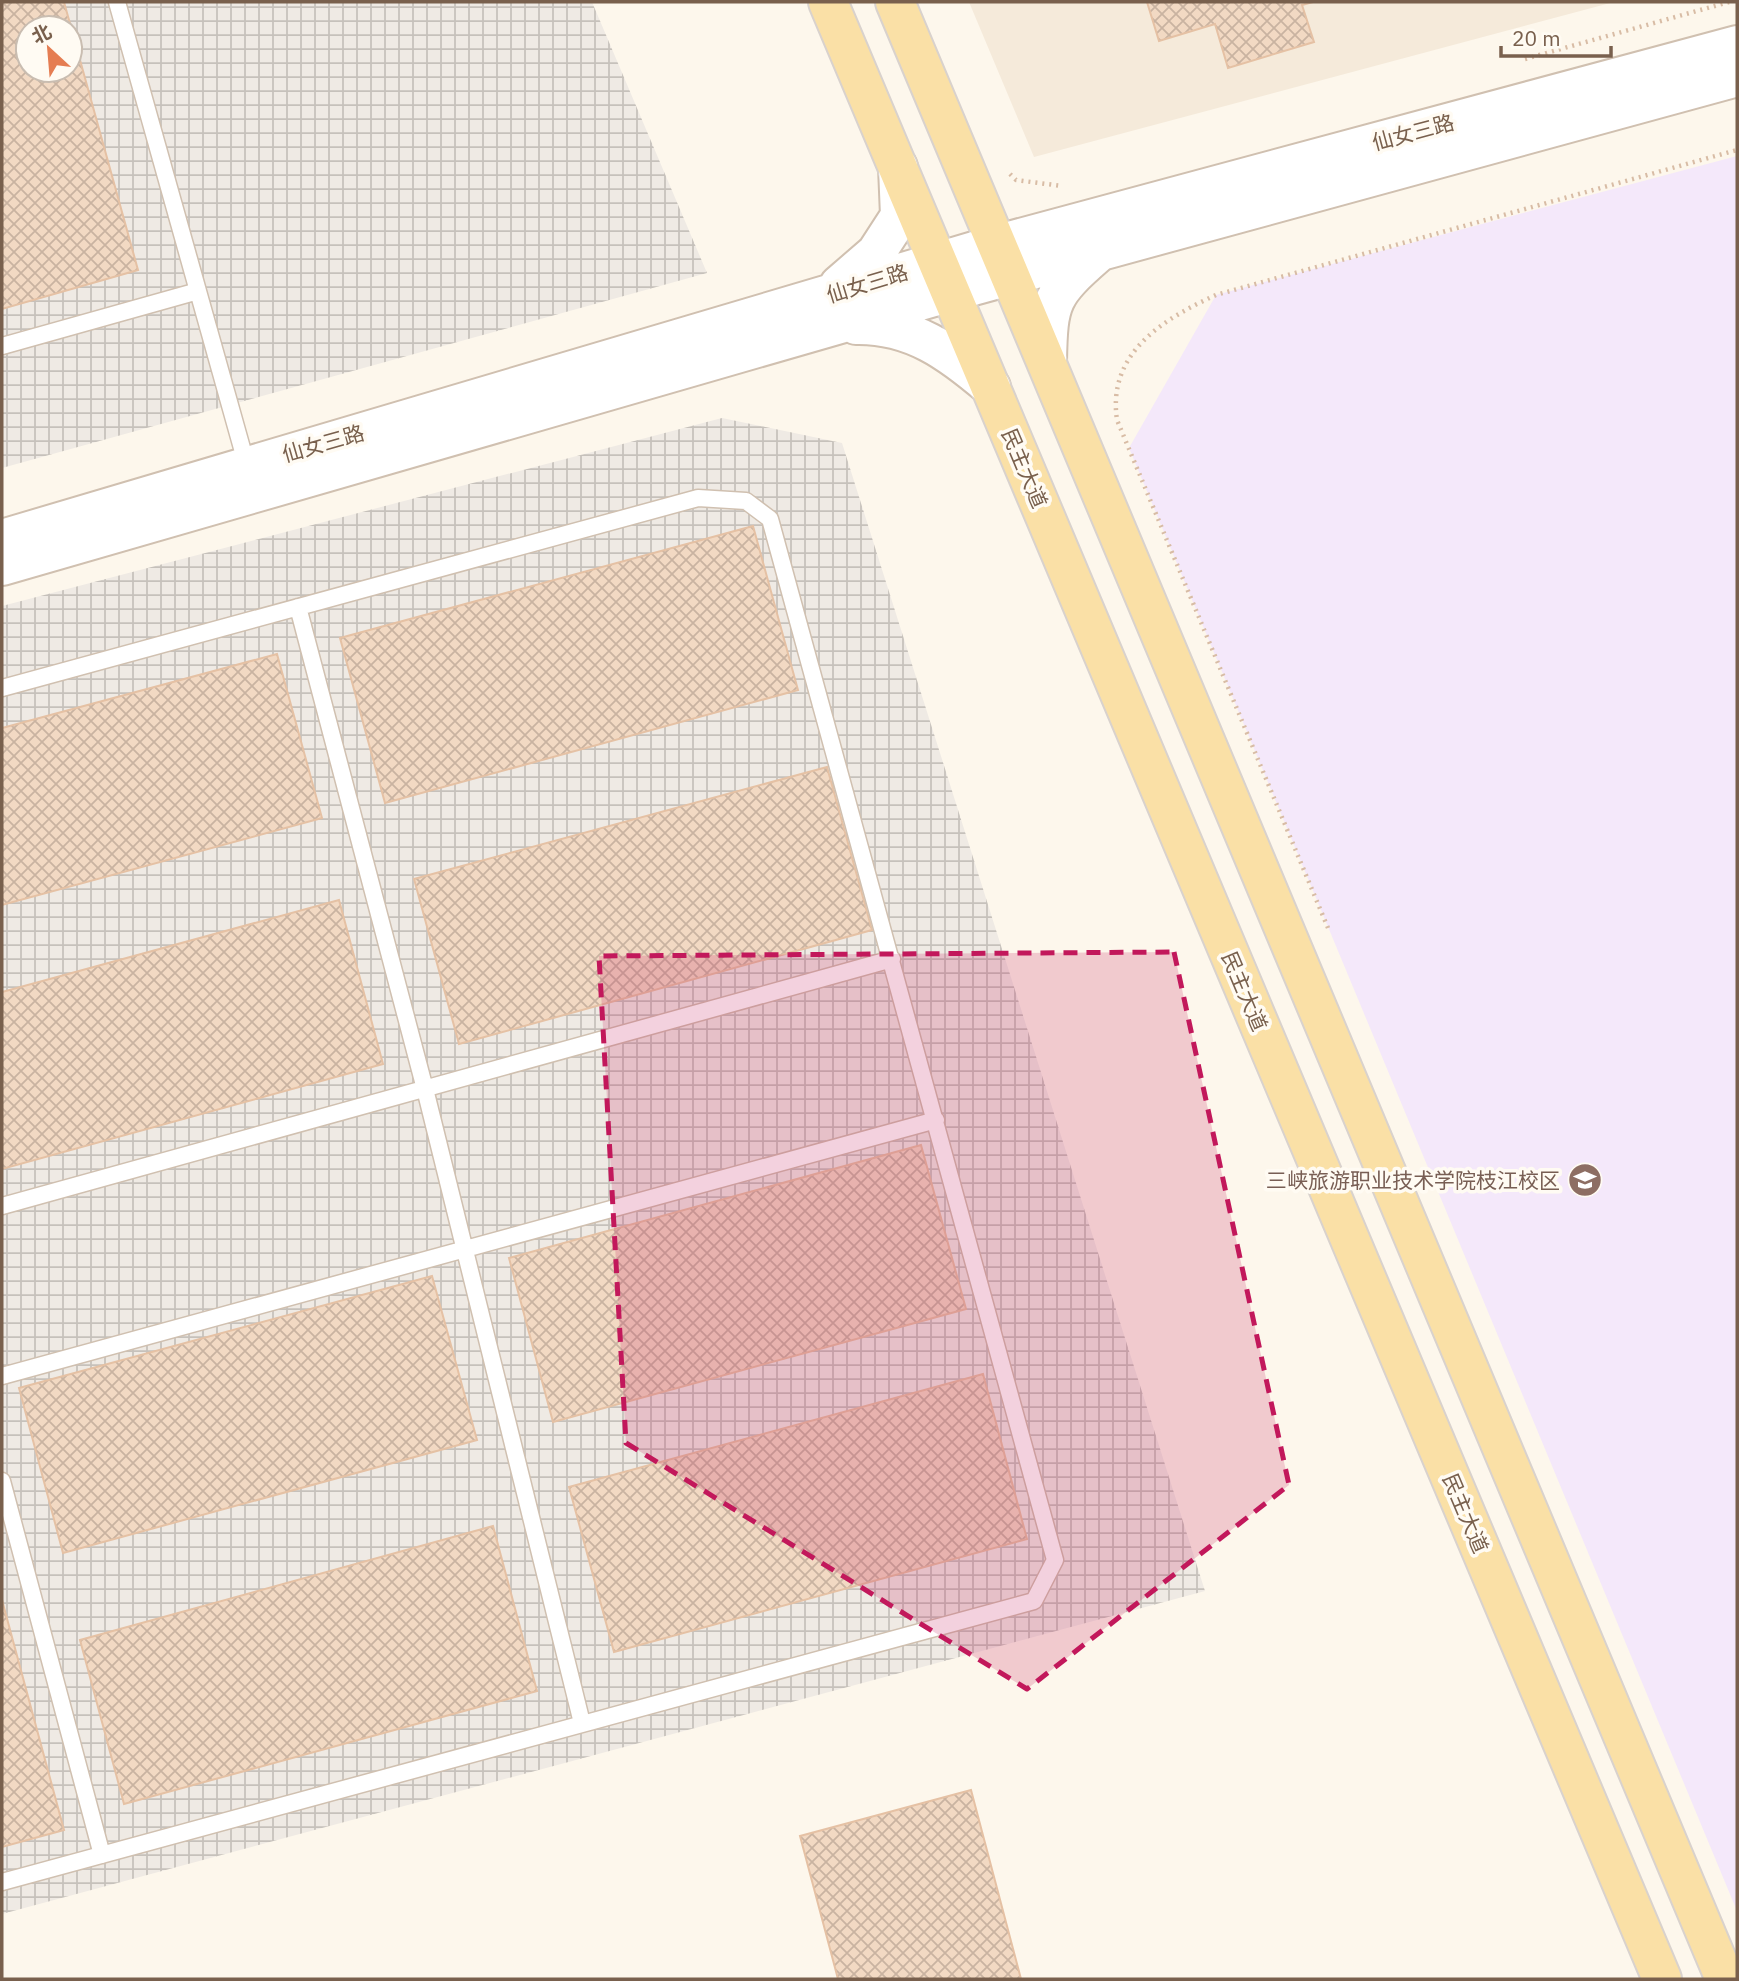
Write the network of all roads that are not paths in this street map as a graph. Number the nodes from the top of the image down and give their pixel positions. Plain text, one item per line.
1 (117, 2) edge
2 (828, 2) edge
3 (895, 2) edge
4 (1737, 45) edge
5 (1737, 77) edge
6 (898, 167) junction
7 (985, 172) junction
8 (1046, 231) junction
9 (1101, 251) junction
10 (1004, 260) junction
11 (944, 277) junction
12 (198, 291) junction
13 (833, 309) junction
14 (2, 346) edge
15 (1047, 362) junction
16 (991, 387) junction
17 (247, 466) junction
18 (2, 539) edge
19 (2, 566) edge
20 (298, 607) junction
21 (2, 688) edge
22 (892, 959) junction
23 (425, 1089) junction
24 (936, 1120) junction
25 (2, 1206) edge
26 (466, 1249) junction
27 (2, 1376) edge
28 (2, 1481) edge
29 (582, 1723) junction
30 (102, 1855) junction
31 (2, 1882) edge
32 (1662, 1979) edge
33 (1725, 1979) edge

1 - 12 lane
2 - 6 main road, 民主大道
3 - 7 main road
4 - 8 street, 仙女三路
5 - 9 street, 仙女三路
6 - 11 main road, 民主大道
6 - 13 street
7 - 8 street
7 - 10 main road
8 - 10 street, 仙女三路
9 - 10 street, 仙女三路
9 - 15 street
10 - 11 street, 仙女三路
10 - 15 main road
11 - 13 street, 仙女三路
11 - 16 main road, 民主大道
12 - 14 lane
12 - 17 lane
13 - 16 street
13 - 17 street, 仙女三路
13 - 19 street
15 - 33 main road
16 - 32 main road, 民主大道
17 - 18 street, 仙女三路
20 - 21 lane
20 - 22 lane
20 - 23 lane
22 - 23 lane
22 - 24 lane
23 - 25 lane
23 - 26 lane
24 - 26 lane
24 - 29 lane
26 - 27 lane
26 - 29 lane
28 - 30 lane
29 - 30 lane
30 - 31 lane

